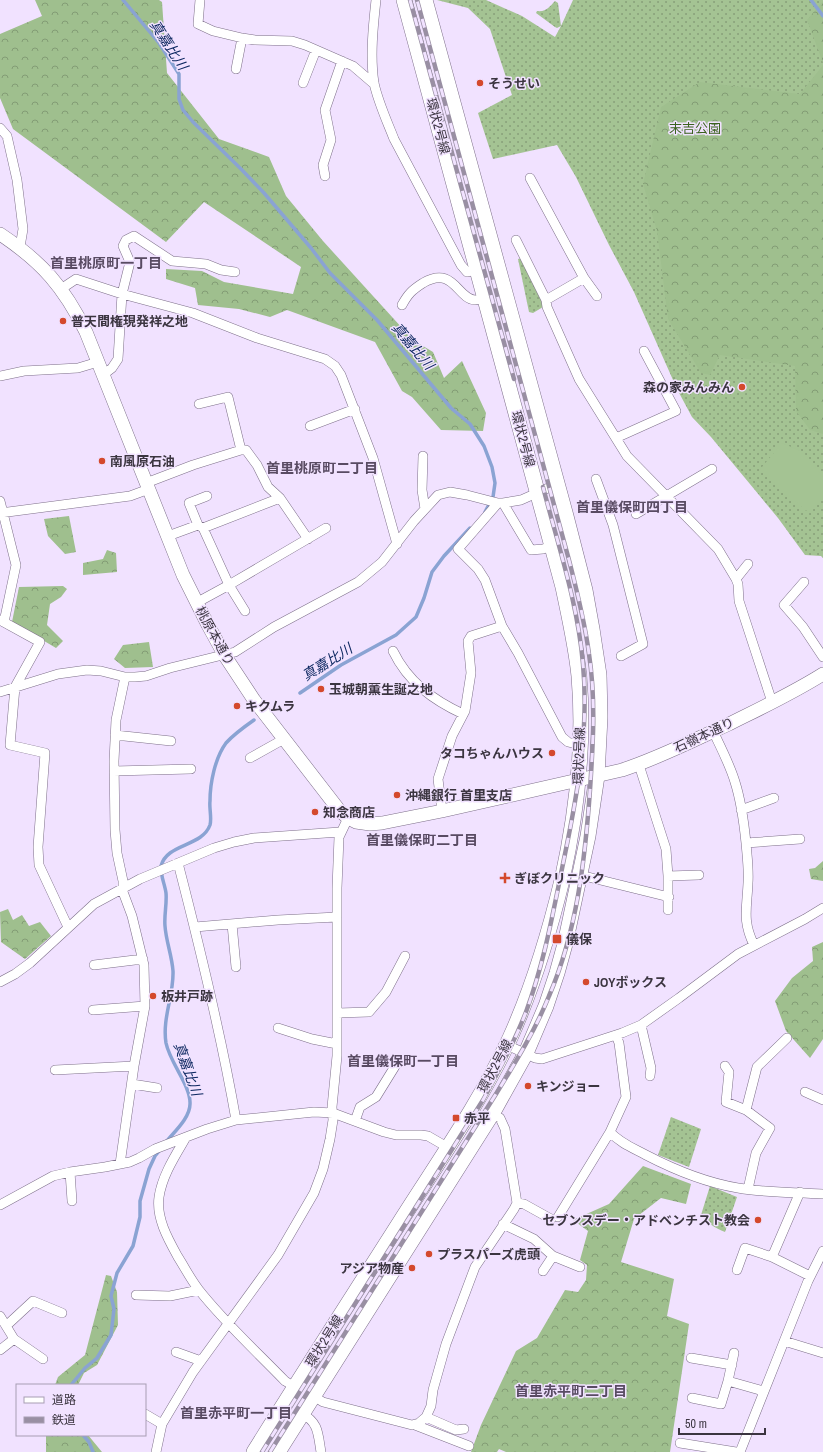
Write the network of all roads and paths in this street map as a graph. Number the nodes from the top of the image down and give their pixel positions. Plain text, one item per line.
1 (200, 0) edge
2 (376, 0) edge
3 (404, 0) edge
4 (425, 0) edge
5 (242, 38) junction
6 (316, 50) junction
7 (342, 61) junction
8 (236, 69) dead end
9 (303, 82) dead end
10 (374, 84) junction
11 (0, 128) edge
12 (325, 176) dead end
13 (530, 178) dead end
14 (0, 234) edge
15 (516, 240) dead end
16 (20, 247) junction
17 (476, 270) junction
18 (235, 272) dead end
19 (584, 278) junction
20 (61, 289) junction
21 (122, 294) junction
22 (596, 296) dead end
23 (484, 298) junction
24 (546, 300) junction
25 (402, 305) dead end
26 (644, 351) dead end
27 (98, 362) junction
28 (103, 375) junction
29 (0, 376) edge
30 (199, 404) dead end
31 (355, 409) junction
32 (310, 426) dead end
33 (616, 438) junction
34 (241, 450) junction
35 (423, 456) dead end
36 (712, 469) dead end
37 (596, 479) dead end
38 (558, 484) junction
39 (147, 486) junction
40 (537, 493) junction
41 (206, 496) dead end
42 (667, 496) junction
43 (280, 498) junction
44 (0, 501) edge
45 (499, 503) junction
46 (425, 508) junction
47 (2, 512) edge
48 (636, 514) dead end
49 (200, 526) junction
50 (326, 528) dead end
51 (168, 536) junction
52 (308, 539) junction
53 (397, 544) junction
54 (552, 546) junction
55 (748, 564) dead end
56 (736, 579) junction
57 (804, 582) dead end
58 (229, 585) junction
59 (196, 603) junction
60 (245, 611) dead end
61 (2, 621) edge
62 (502, 626) junction
63 (393, 651) dead end
64 (225, 656) junction
65 (621, 656) dead end
66 (823, 657) edge
67 (823, 674) edge
68 (125, 677) junction
69 (15, 687) junction
70 (0, 692) edge
71 (772, 702) junction
72 (463, 714) junction
73 (713, 731) junction
74 (115, 735) junction
75 (284, 739) junction
76 (171, 741) dead end
77 (580, 744) junction
78 (250, 758) dead end
79 (638, 765) junction
80 (191, 769) dead end
81 (114, 770) junction
82 (597, 776) junction
83 (579, 780) junction
84 (774, 798) dead end
85 (741, 810) junction
86 (442, 811) junction
87 (348, 818) junction
88 (340, 832) junction
89 (800, 839) dead end
90 (746, 843) junction
91 (178, 863) junction
92 (580, 875) junction
93 (699, 875) dead end
94 (668, 876) junction
95 (122, 888) junction
96 (669, 897) junction
97 (823, 908) edge
98 (668, 910) dead end
99 (337, 917) junction
100 (232, 924) junction
101 (68, 927) junction
102 (195, 927) junction
103 (754, 945) junction
104 (405, 956) dead end
105 (143, 959) junction
106 (94, 965) dead end
107 (236, 967) dead end
108 (0, 982) edge
109 (145, 1006) junction
110 (93, 1010) dead end
111 (338, 1013) junction
112 (641, 1025) junction
113 (278, 1028) dead end
114 (616, 1035) junction
115 (787, 1038) dead end
116 (337, 1044) junction
117 (507, 1044) junction
118 (526, 1053) junction
119 (397, 1063) dead end
120 (134, 1066) junction
121 (726, 1066) dead end
122 (55, 1070) dead end
123 (650, 1076) dead end
124 (132, 1084) junction
125 (157, 1088) dead end
126 (805, 1092) dead end
127 (823, 1100) edge
128 (746, 1110) junction
129 (333, 1113) junction
130 (492, 1114) junction
131 (236, 1120) junction
132 (355, 1121) junction
133 (610, 1132) junction
134 (182, 1139) junction
135 (448, 1147) junction
136 (120, 1164) junction
137 (70, 1172) junction
138 (748, 1190) junction
139 (800, 1192) junction
140 (823, 1194) edge
141 (72, 1201) dead end
142 (517, 1203) junction
143 (0, 1205) edge
144 (503, 1224) junction
145 (823, 1251) edge
146 (554, 1256) junction
147 (772, 1257) junction
148 (580, 1267) dead end
149 (737, 1270) dead end
150 (543, 1272) dead end
151 (810, 1276) junction
152 (199, 1290) junction
153 (136, 1295) dead end
154 (62, 1313) dead end
155 (0, 1316) edge
156 (229, 1323) junction
157 (6, 1326) junction
158 (14, 1338) junction
159 (784, 1341) junction
160 (0, 1350) edge
161 (176, 1352) dead end
162 (734, 1353) dead end
163 (823, 1353) edge
164 (691, 1358) dead end
165 (43, 1359) dead end
166 (201, 1361) junction
167 (732, 1365) junction
168 (728, 1381) junction
169 (295, 1387) junction
170 (763, 1392) junction
171 (313, 1396) junction
172 (692, 1398) dead end
173 (302, 1414) junction
174 (146, 1415) edge
175 (426, 1417) junction
176 (162, 1424) junction
177 (415, 1425) junction
178 (464, 1429) dead end
179 (680, 1443) dead end
180 (469, 1446) dead end
181 (156, 1452) edge
182 (254, 1452) edge
183 (278, 1452) edge
184 (321, 1452) edge
185 (736, 1452) edge
186 (740, 1452) edge

1 - 5 street
2 - 10 street
3 - 17 main road, 環状2号線
4 - 38 main road, 環状2号線
5 - 6 street
5 - 8 street
6 - 7 street
6 - 9 street
7 - 10 street
7 - 12 street
10 - 17 street
11 - 16 street
13 - 19 street
14 - 16 main road, 桃原本通り
15 - 24 street
16 - 20 main road, 桃原本通り
17 - 23 main road, 環状2号線
18 - 21 street
19 - 22 street
19 - 24 street
20 - 21 street
20 - 27 main road, 桃原本通り
21 - 28 street
21 - 31 street
23 - 25 street
23 - 40 main road, 環状2号線
24 - 33 street
26 - 33 street
27 - 28 main road, 桃原本通り
27 - 29 street
28 - 39 main road, 桃原本通り
30 - 34 street
31 - 32 street
31 - 53 street
33 - 42 street
34 - 39 street
34 - 43 street
35 - 46 street
36 - 42 street
37 - 65 street
38 - 40 street
38 - 82 main road, 環状2号線
39 - 47 street
39 - 51 main road, 桃原本通り
40 - 45 street
40 - 54 main road, 環状2号線
41 - 49 street
42 - 48 street
42 - 56 street
43 - 49 street
43 - 52 street
44 - 47 street
45 - 46 street
45 - 54 street
45 - 62 street
46 - 53 street
47 - 61 street
49 - 51 street
49 - 58 street
50 - 52 street
51 - 59 main road, 桃原本通り
52 - 58 street
53 - 64 street
54 - 77 main road, 環状2号線
55 - 56 street
56 - 71 street
57 - 66 street
58 - 59 street
58 - 60 street
59 - 64 main road, 桃原本通り
61 - 69 street
62 - 72 street
62 - 77 street
63 - 72 street
64 - 68 street
64 - 75 main road, 桃原本通り
67 - 71 main road, 石嶺本通り
68 - 69 street
68 - 74 street
69 - 70 street
69 - 101 street
71 - 73 main road, 石嶺本通り
72 - 86 street
73 - 79 main road, 石嶺本通り
73 - 85 street
74 - 76 street
74 - 81 street
75 - 78 street
75 - 87 main road, 桃原本通り
77 - 83 main road, 環状2号線
79 - 82 main road, 石嶺本通り
79 - 94 street
80 - 81 street
81 - 95 street
82 - 83 main road, 石嶺本通り
82 - 92 main road, 環状2号線
83 - 86 main road
83 - 117 main road, 環状2号線
84 - 85 street
85 - 90 street
86 - 87 main road
87 - 88 street
88 - 91 street
88 - 99 street
89 - 90 street
90 - 103 street
91 - 95 street
91 - 102 street
92 - 96 street
92 - 118 main road, 環状2号線
93 - 94 street
94 - 96 street
95 - 101 street
95 - 105 street
96 - 98 street
97 - 103 street
99 - 100 street
99 - 111 street
100 - 102 street
100 - 107 street
101 - 108 street
102 - 131 street
103 - 112 street
104 - 111 street
105 - 106 street
105 - 109 street
109 - 110 street
109 - 120 street
111 - 116 street
112 - 114 street
112 - 123 street
113 - 116 street
114 - 118 street
114 - 133 street
115 - 128 street
116 - 129 street
117 - 118 street
117 - 135 main road, 環状2号線
118 - 130 main road, 環状2号線
119 - 132 street
120 - 122 street
120 - 124 street
121 - 128 street
124 - 125 street
124 - 136 street
126 - 127 street
128 - 138 street
129 - 131 street
129 - 132 street
129 - 156 street
130 - 142 street
130 - 171 main road, 環状2号線
131 - 134 street
132 - 135 street
133 - 138 street
133 - 142 street
134 - 136 street
134 - 152 street
135 - 169 main road, 環状2号線
136 - 137 street
137 - 141 street
137 - 143 street
138 - 139 street
139 - 140 street
139 - 147 street
142 - 144 street
144 - 146 street
144 - 175 street
145 - 151 street
146 - 148 street
146 - 150 street
147 - 149 street
147 - 151 street
151 - 159 street
152 - 153 street
152 - 156 street
154 - 157 street
155 - 157 street
156 - 166 street
156 - 169 street
157 - 158 street
158 - 160 street
158 - 165 street
159 - 163 street
159 - 170 street
161 - 166 street
162 - 167 street
164 - 167 street
166 - 176 street
167 - 168 street
168 - 170 street
168 - 172 street
169 - 182 main road, 環状2号線
170 - 186 street
171 - 173 main road, 環状2号線
171 - 177 street
173 - 183 main road, 環状2号線
173 - 184 street
174 - 176 street
175 - 177 street
175 - 178 street
176 - 181 street
177 - 180 street
179 - 185 street

